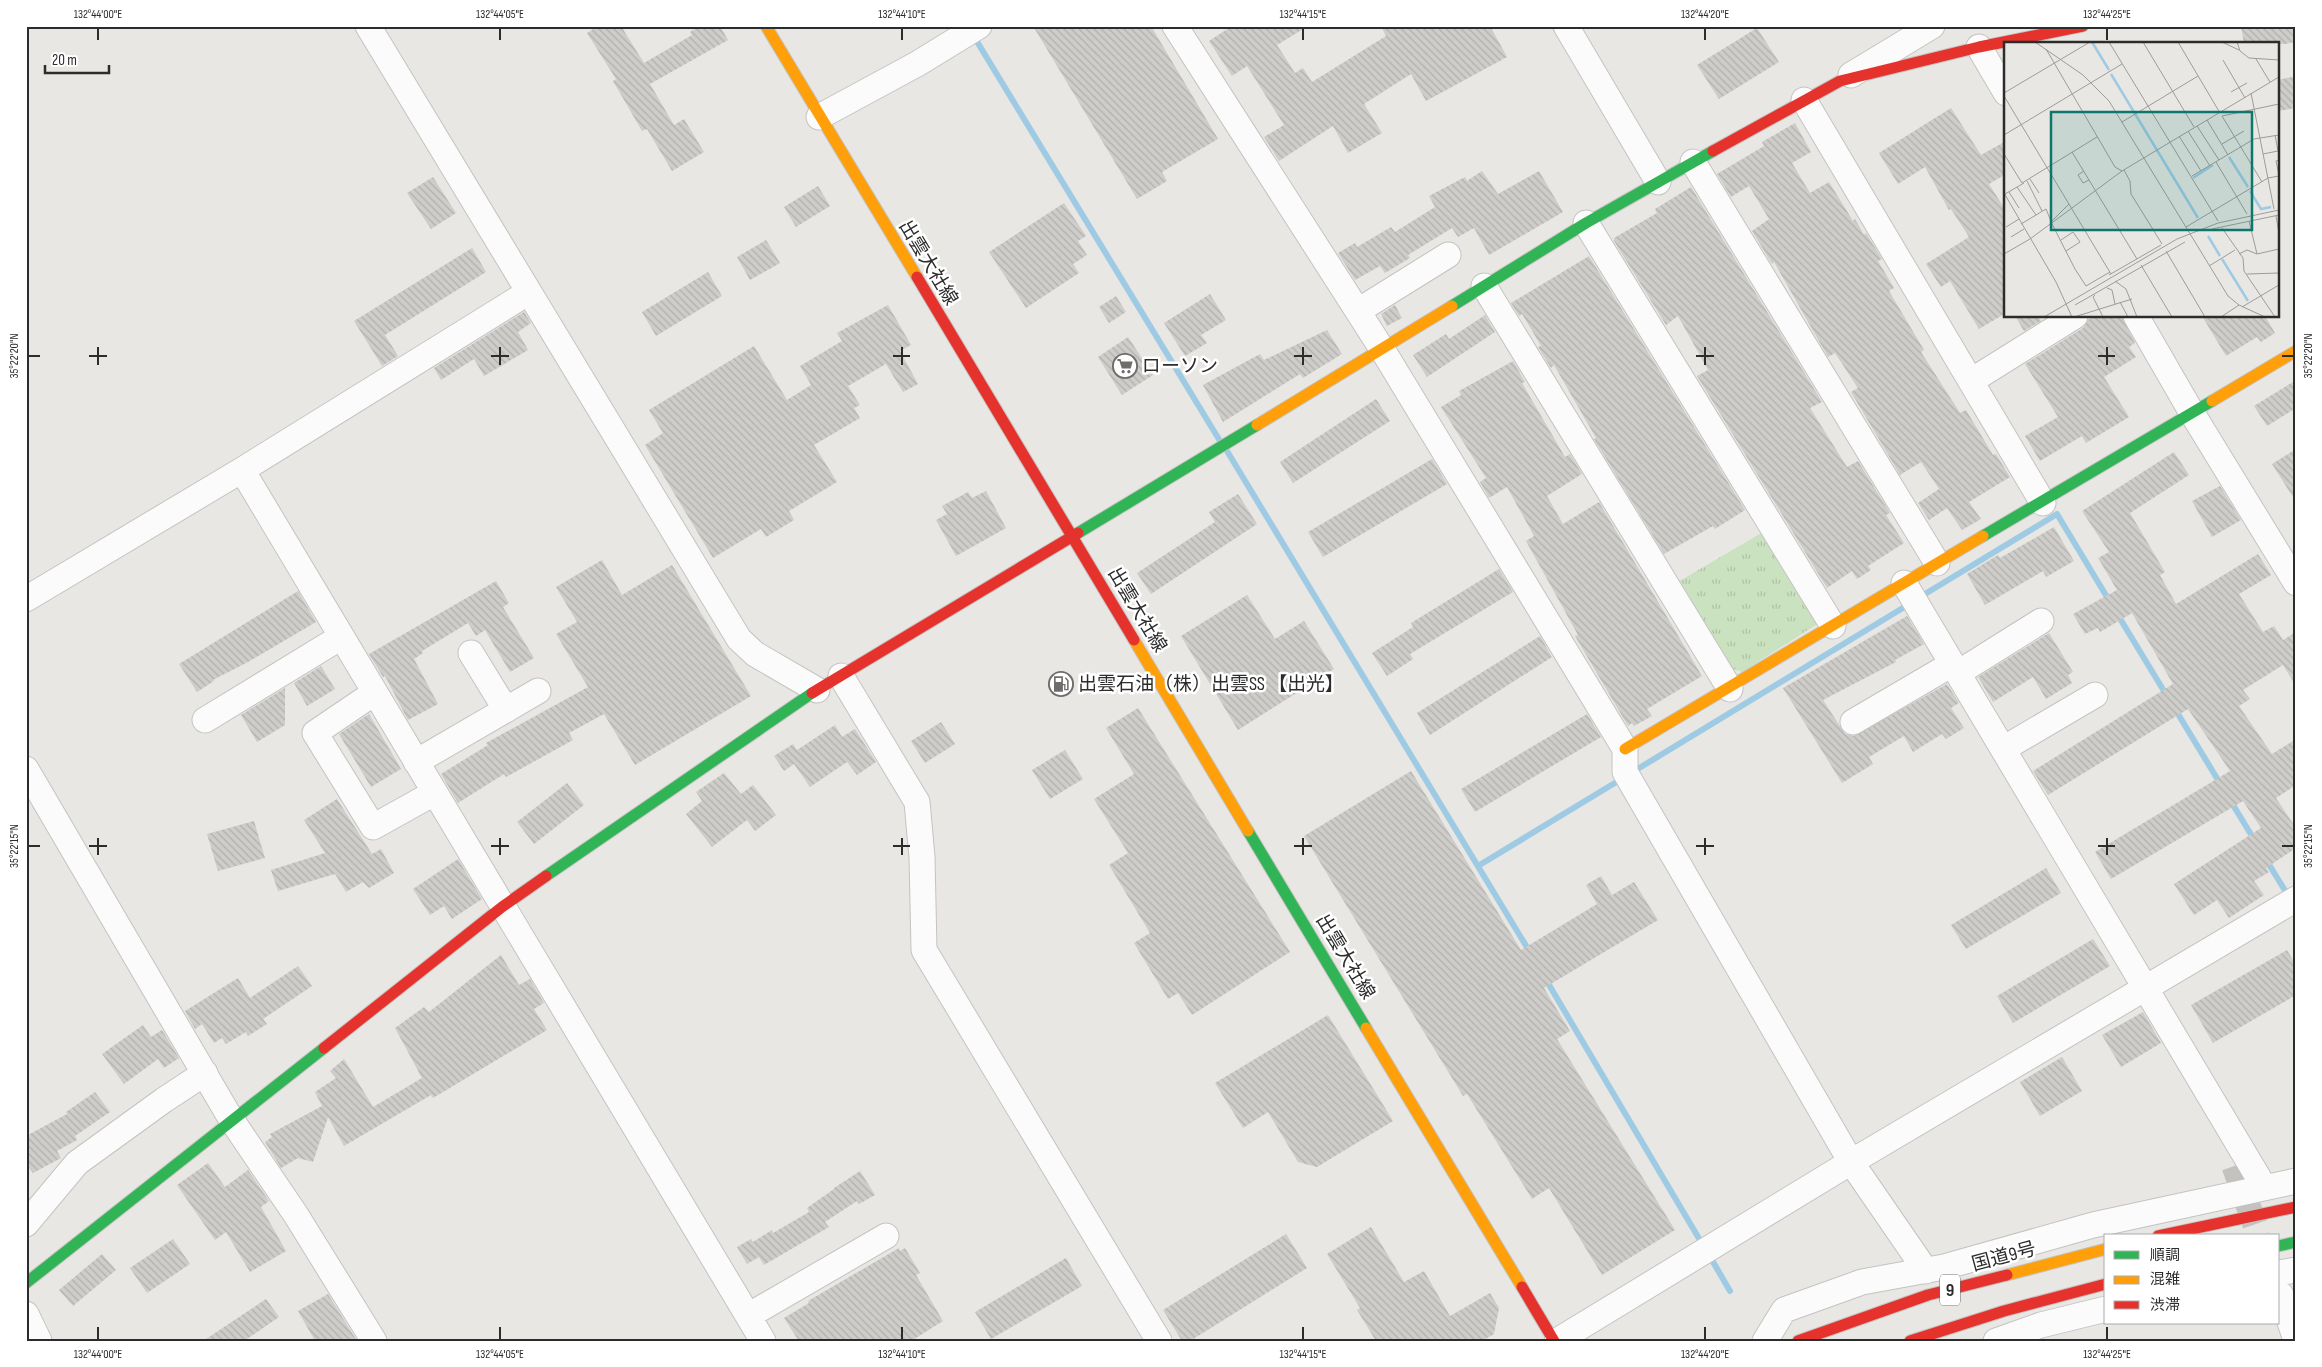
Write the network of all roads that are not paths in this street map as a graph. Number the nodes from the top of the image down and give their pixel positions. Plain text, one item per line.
1 (368, 26) edge
2 (766, 26) edge
3 (979, 26) edge
4 (1175, 26) edge
5 (1566, 26) edge
6 (1932, 26) edge
7 (2083, 26) edge
8 (1979, 47) junction
9 (1840, 81) junction
10 (2004, 90) edge
11 (1804, 100) junction
12 (819, 117) junction
13 (1692, 162) junction
14 (1658, 182) junction
15 (1586, 223) junction
16 (1448, 255) dead end
17 (1484, 286) junction
18 (529, 292) junction
19 (1358, 311) junction
20 (2072, 318) edge
21 (2137, 318) edge
22 (1382, 349) junction
23 (2296, 351) edge
24 (1971, 382) junction
25 (2192, 413) junction
26 (242, 470) junction
27 (2043, 503) junction
28 (1073, 536) junction
29 (1937, 563) junction
30 (1904, 583) junction
31 (2296, 583) edge
32 (26, 599) edge
33 (2041, 621) dead end
34 (1833, 626) junction
35 (342, 637) junction
36 (471, 653) dead end
37 (1955, 668) junction
38 (841, 676) junction
39 (1730, 689) junction
40 (817, 690) junction
41 (538, 691) dead end
42 (374, 693) junction
43 (2095, 695) dead end
44 (506, 710) junction
45 (205, 720) dead end
46 (1853, 722) dead end
47 (1625, 749) junction
48 (2003, 750) junction
49 (416, 762) junction
50 (26, 769) edge
51 (434, 793) junction
52 (2296, 899) edge
53 (502, 907) junction
54 (2146, 989) junction
55 (2190, 1062) junction
56 (205, 1073) junction
57 (231, 1119) junction
58 (1851, 1162) junction
59 (2234, 1166) tunnel mouth
60 (2296, 1181) edge
61 (2264, 1187) junction
62 (2296, 1208) edge
63 (26, 1224) edge
64 (2094, 1226) junction
65 (2168, 1234) edge
66 (886, 1236) dead end
67 (2296, 1242) edge
68 (2280, 1246) edge
69 (2104, 1250) edge
70 (2061, 1261) junction
71 (1926, 1271) junction
72 (2288, 1279) edge
73 (26, 1283) edge
74 (2104, 1285) edge
75 (2104, 1309) edge
76 (26, 1314) edge
77 (748, 1316) junction
78 (2296, 1340) edge
79 (40, 1341) edge
80 (374, 1341) edge
81 (763, 1341) edge
82 (1158, 1341) edge
83 (1555, 1341) edge
84 (1765, 1341) edge
85 (1798, 1341) edge
86 (1910, 1341) edge
87 (1996, 1341) edge

1 - 18 street
2 - 12 main road, 出雲大社線
3 - 12 street
4 - 19 street
5 - 14 street
6 - 9 street
7 - 8 main road
8 - 9 main road
8 - 10 street
9 - 11 main road
11 - 13 main road
11 - 24 street
12 - 28 main road, 出雲大社線
13 - 14 main road
13 - 29 street
14 - 15 main road
15 - 17 main road
15 - 34 street
16 - 19 street
17 - 22 main road
17 - 39 street
18 - 26 street
18 - 40 street
19 - 22 street
20 - 24 street
21 - 25 street
22 - 28 main road
22 - 47 street
23 - 25 main road
24 - 27 street
25 - 27 main road
25 - 31 street
26 - 32 street
26 - 35 street
27 - 29 main road
28 - 38 main road
28 - 83 main road, 出雲大社線
29 - 30 main road
30 - 34 main road
30 - 37 street
33 - 37 street
34 - 39 main road
35 - 42 street
35 - 45 street
36 - 44 street
37 - 46 street
37 - 48 street
38 - 40 main road
38 - 82 street
39 - 47 main road
40 - 53 main road
41 - 44 street
42 - 49 street
42 - 51 street
43 - 48 street
44 - 49 street
47 - 58 street
48 - 54 street
49 - 51 street
50 - 56 street
51 - 53 street
52 - 54 street
53 - 57 main road
53 - 77 street
54 - 55 street
54 - 58 street
55 - 59 street
55 - 61 street
56 - 57 street
56 - 63 street
57 - 73 main road
57 - 80 street
58 - 71 street
58 - 83 street
60 - 61 street
61 - 64 street
62 - 65 main road
64 - 70 street
64 - 71 street
66 - 77 street
67 - 68 main road
69 - 70 main road, 国道9号 / 9
70 - 85 main road, 国道9号 / 9
71 - 84 street
72 - 78 street
74 - 86 main road, 9
75 - 87 street
76 - 79 street
77 - 81 street

